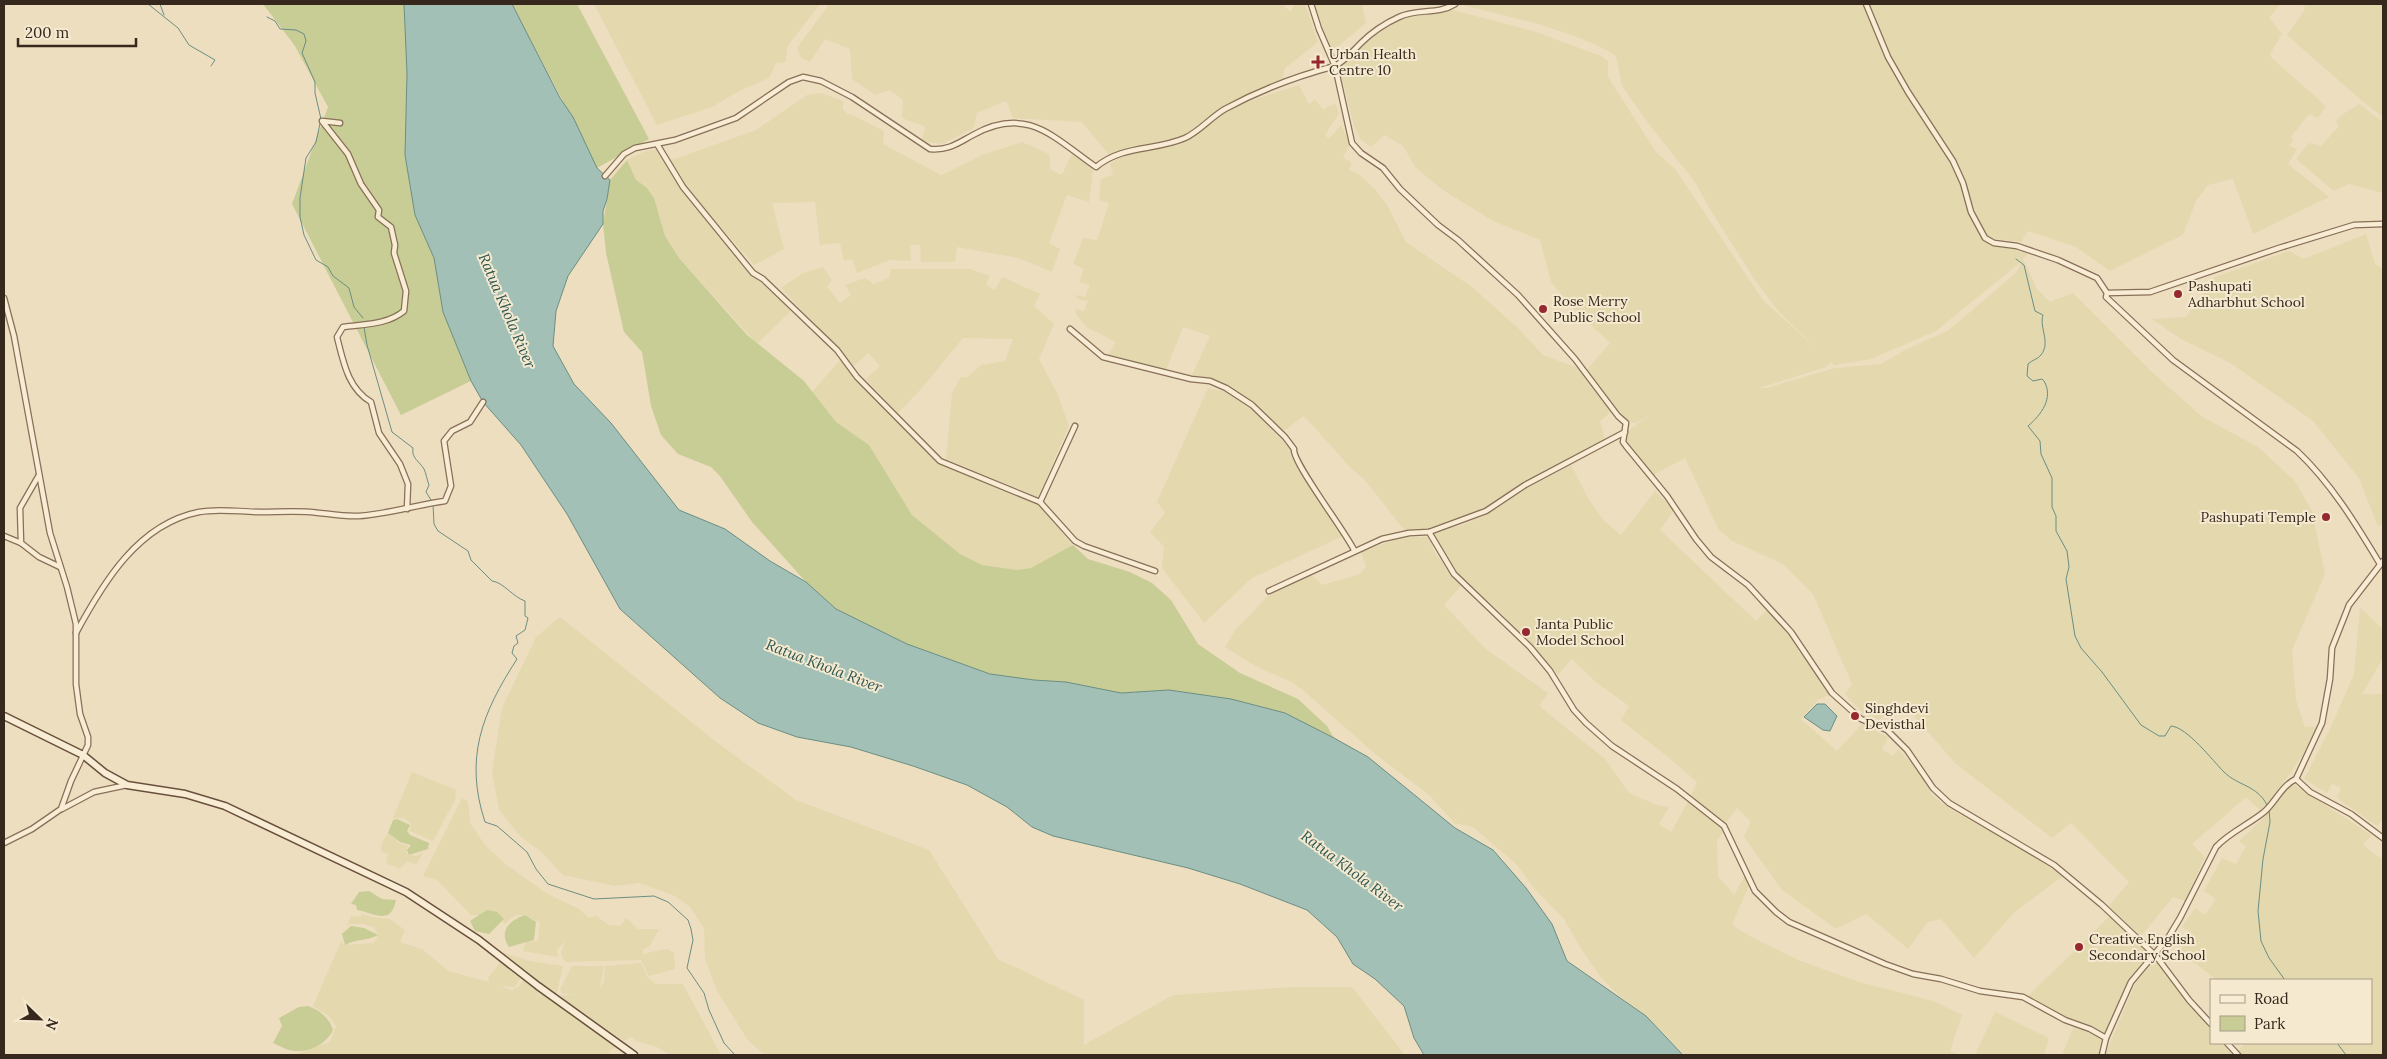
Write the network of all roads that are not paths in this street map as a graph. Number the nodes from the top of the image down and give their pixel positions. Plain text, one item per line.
1 (1311, 4) edge
2 (1455, 4) edge
3 (1866, 4) edge
4 (1335, 66) junction
5 (340, 123) dead end
6 (657, 144) junction
7 (605, 176) dead end
8 (2383, 224) edge
9 (2107, 293) junction
10 (4, 298) edge
11 (1070, 329) dead end
12 (483, 402) dead end
13 (1076, 426) dead end
14 (1625, 432) junction
15 (39, 474) junction
16 (1040, 502) junction
17 (407, 510) junction
18 (1429, 532) junction
19 (4, 536) edge
20 (21, 543) junction
21 (1354, 550) junction
22 (2382, 562) edge
23 (60, 567) junction
24 (1155, 571) dead end
25 (1269, 591) dead end
26 (75, 634) junction
27 (4, 716) edge
28 (83, 755) junction
29 (2296, 779) junction
30 (127, 785) junction
31 (61, 809) junction
32 (2383, 838) edge
33 (4, 843) edge
34 (2154, 953) junction
35 (2210, 1023) edge
36 (2106, 1038) junction
37 (2228, 1044) edge
38 (634, 1055) edge
39 (2102, 1055) edge
40 (2238, 1055) edge

1 - 4 street
2 - 4 street
3 - 9 street
4 - 6 street
4 - 14 street
5 - 17 street
6 - 7 street
6 - 16 street
8 - 9 street
9 - 22 street
10 - 15 street
11 - 21 street
12 - 17 street
13 - 16 street
14 - 18 street
14 - 34 street
15 - 20 street
15 - 23 street
16 - 24 street
17 - 26 street
18 - 21 street
18 - 36 street
19 - 20 street
20 - 23 street
21 - 25 street
22 - 29 street
23 - 26 street
26 - 28 street
27 - 28 street
28 - 30 street
28 - 31 street
29 - 32 street
29 - 34 street
30 - 31 street
30 - 38 street
31 - 33 street
34 - 35 street
34 - 36 street
36 - 39 street
37 - 40 street

